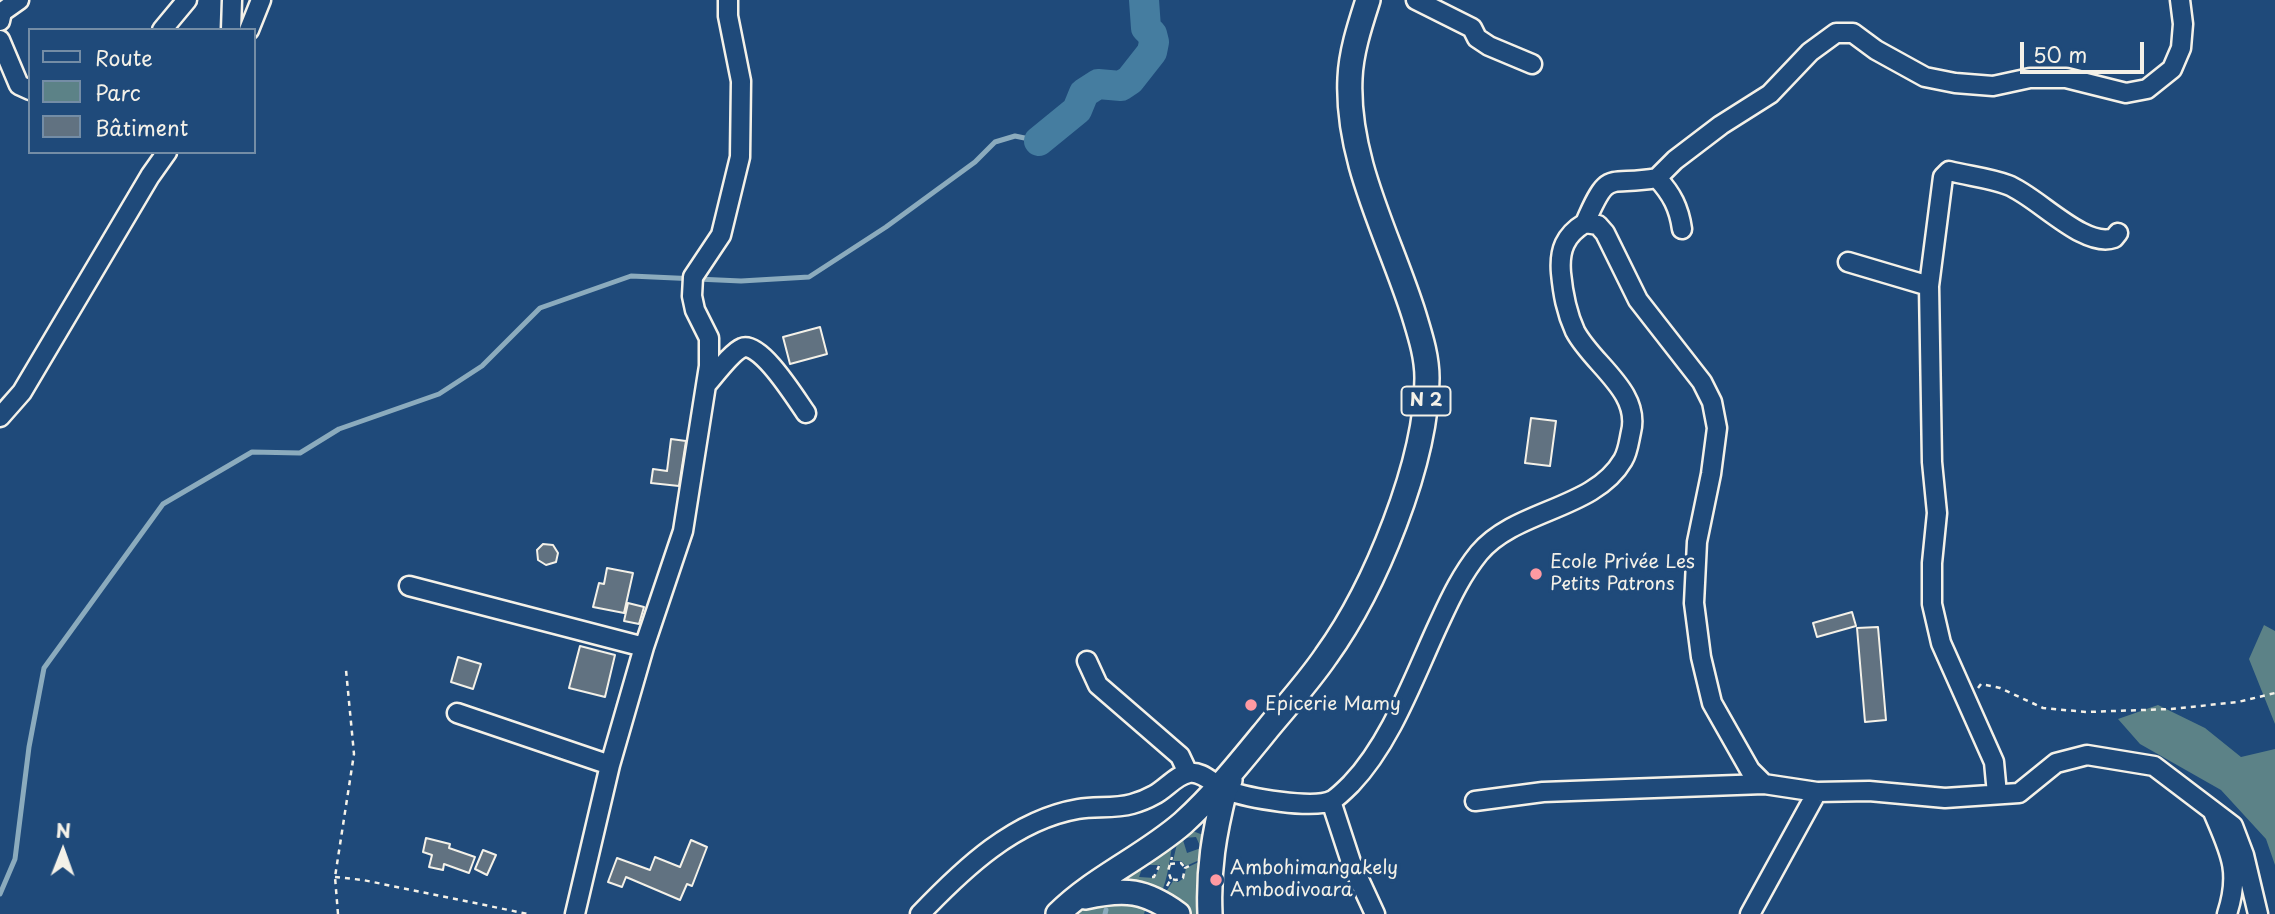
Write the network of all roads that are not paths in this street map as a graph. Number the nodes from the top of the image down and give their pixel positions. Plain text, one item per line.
1 (19, 0) edge
2 (187, 0) edge
3 (232, 0) edge
4 (261, 0) edge
5 (728, 0) edge
6 (1367, 0) edge
7 (1416, 0) edge
8 (2180, 0) edge
9 (0, 21) edge
10 (164, 28) edge
11 (232, 28) edge
12 (250, 28) edge
13 (0, 40) edge
14 (1532, 64) dead end
15 (28, 89) edge
16 (166, 154) edge
17 (1657, 178) junction
18 (1585, 223) junction
19 (1682, 229) dead end
20 (2118, 233) dead end
21 (1848, 261) dead end
22 (1929, 286) junction
23 (707, 384) junction
24 (806, 413) dead end
25 (0, 417) edge
26 (409, 586) dead end
27 (644, 646) junction
28 (1087, 662) dead end
29 (457, 713) dead end
30 (610, 765) junction
31 (1188, 773) junction
32 (1764, 784) junction
33 (1222, 788) junction
34 (1817, 792) junction
35 (1997, 794) junction
36 (1331, 801) junction
37 (1475, 801) dead end
38 (2213, 812) junction
39 (1064, 908) edge
40 (575, 914) edge
41 (920, 914) edge
42 (1044, 914) edge
43 (1178, 914) edge
44 (1210, 914) edge
45 (1375, 914) edge
46 (1750, 914) edge
47 (2227, 914) edge
48 (2258, 914) edge

1 - 9 street
2 - 10 street
3 - 11 street
4 - 12 street
5 - 23 street
6 - 33 main road, N 2
7 - 14 street
8 - 17 street
13 - 15 street
16 - 25 street
17 - 18 street
17 - 19 street
18 - 32 street
18 - 36 street
20 - 22 street
21 - 22 street
22 - 35 street
23 - 24 street
23 - 27 street
26 - 27 street
27 - 30 street
28 - 31 street
29 - 30 street
30 - 40 street
31 - 33 street
31 - 41 street
32 - 34 street
32 - 37 street
33 - 36 street
33 - 39 main road
33 - 44 main road
34 - 35 street
34 - 46 street
35 - 38 street
36 - 45 street
38 - 47 street
38 - 48 street
39 - 42 main road
39 - 43 main road

